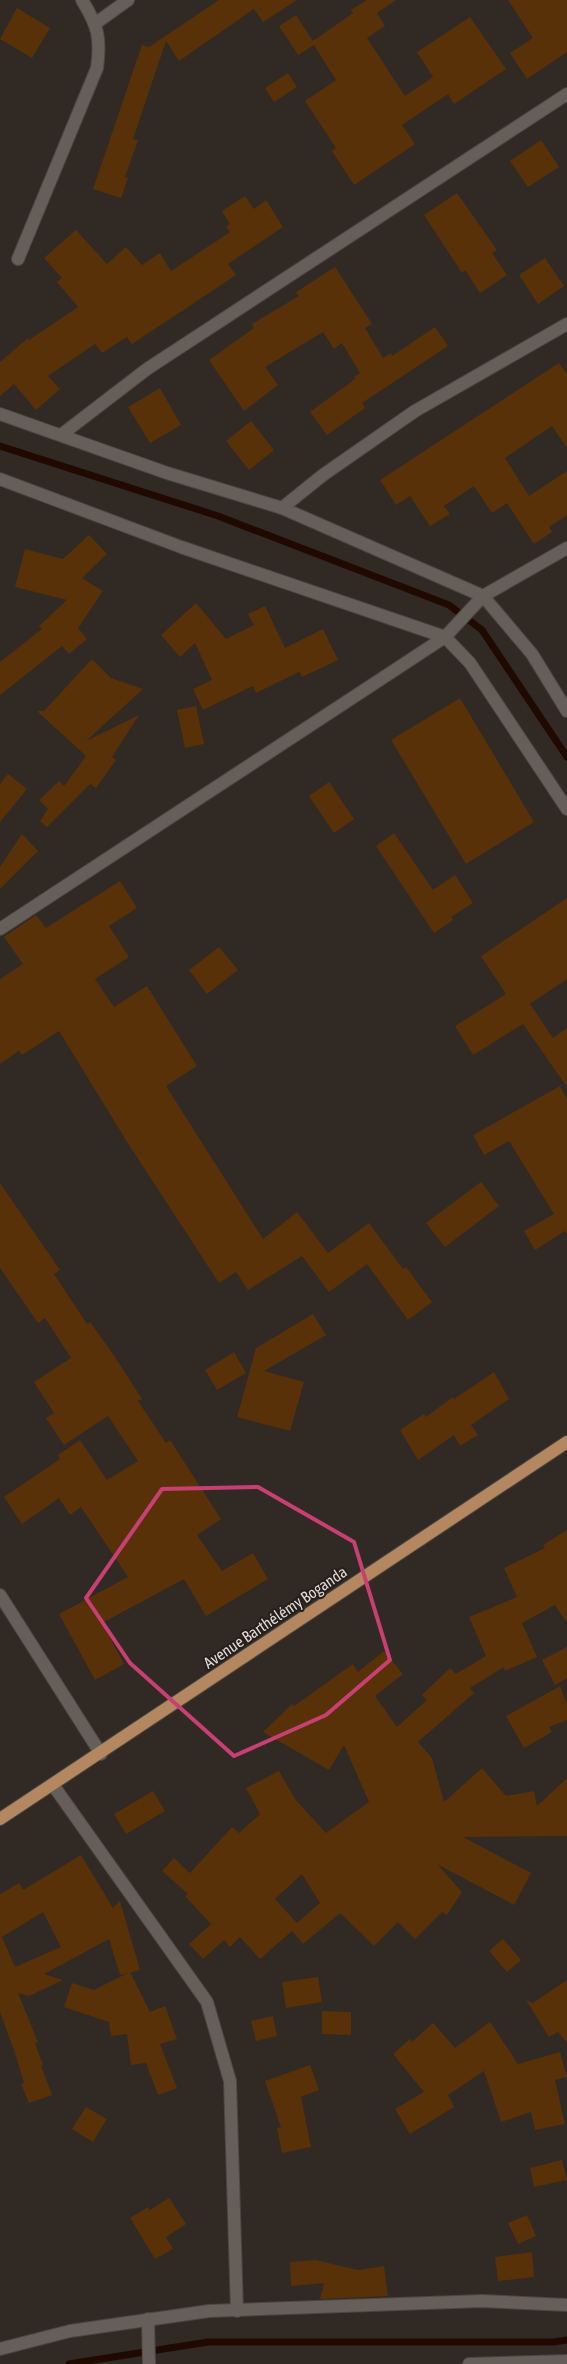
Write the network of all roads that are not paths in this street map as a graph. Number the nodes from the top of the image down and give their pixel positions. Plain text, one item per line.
1 (82, 0) edge
2 (128, 0) edge
3 (96, 23) junction
4 (567, 94) edge
5 (18, 259) dead end
6 (567, 324) edge
7 (0, 414) edge
8 (61, 435) junction
9 (0, 479) edge
10 (282, 508) junction
11 (567, 548) edge
12 (483, 596) junction
13 (445, 637) junction
14 (567, 711) edge
15 (567, 809) edge
16 (0, 929) edge
17 (567, 1442) edge
18 (0, 1595) edge
19 (100, 1754) junction
20 (53, 1785) junction
21 (0, 1819) edge
22 (567, 2306) edge
23 (237, 2311) junction
24 (148, 2319) junction
25 (0, 2349) edge
26 (567, 2361) edge
27 (149, 2364) edge
28 (469, 2364) edge

1 - 3 street
2 - 3 street
3 - 5 street
4 - 8 street
6 - 10 street
7 - 8 street
8 - 10 street
9 - 13 street
10 - 12 street
11 - 12 street
12 - 13 street
12 - 14 street
13 - 15 street
13 - 16 street
17 - 19 main road, Avenue Barthélémy Boganda
18 - 19 street
19 - 20 main road, Avenue Barthélémy Boganda
20 - 21 main road, Avenue Barthélémy Boganda
20 - 23 street
22 - 23 street
23 - 24 street
24 - 25 street
24 - 27 street
26 - 28 street

